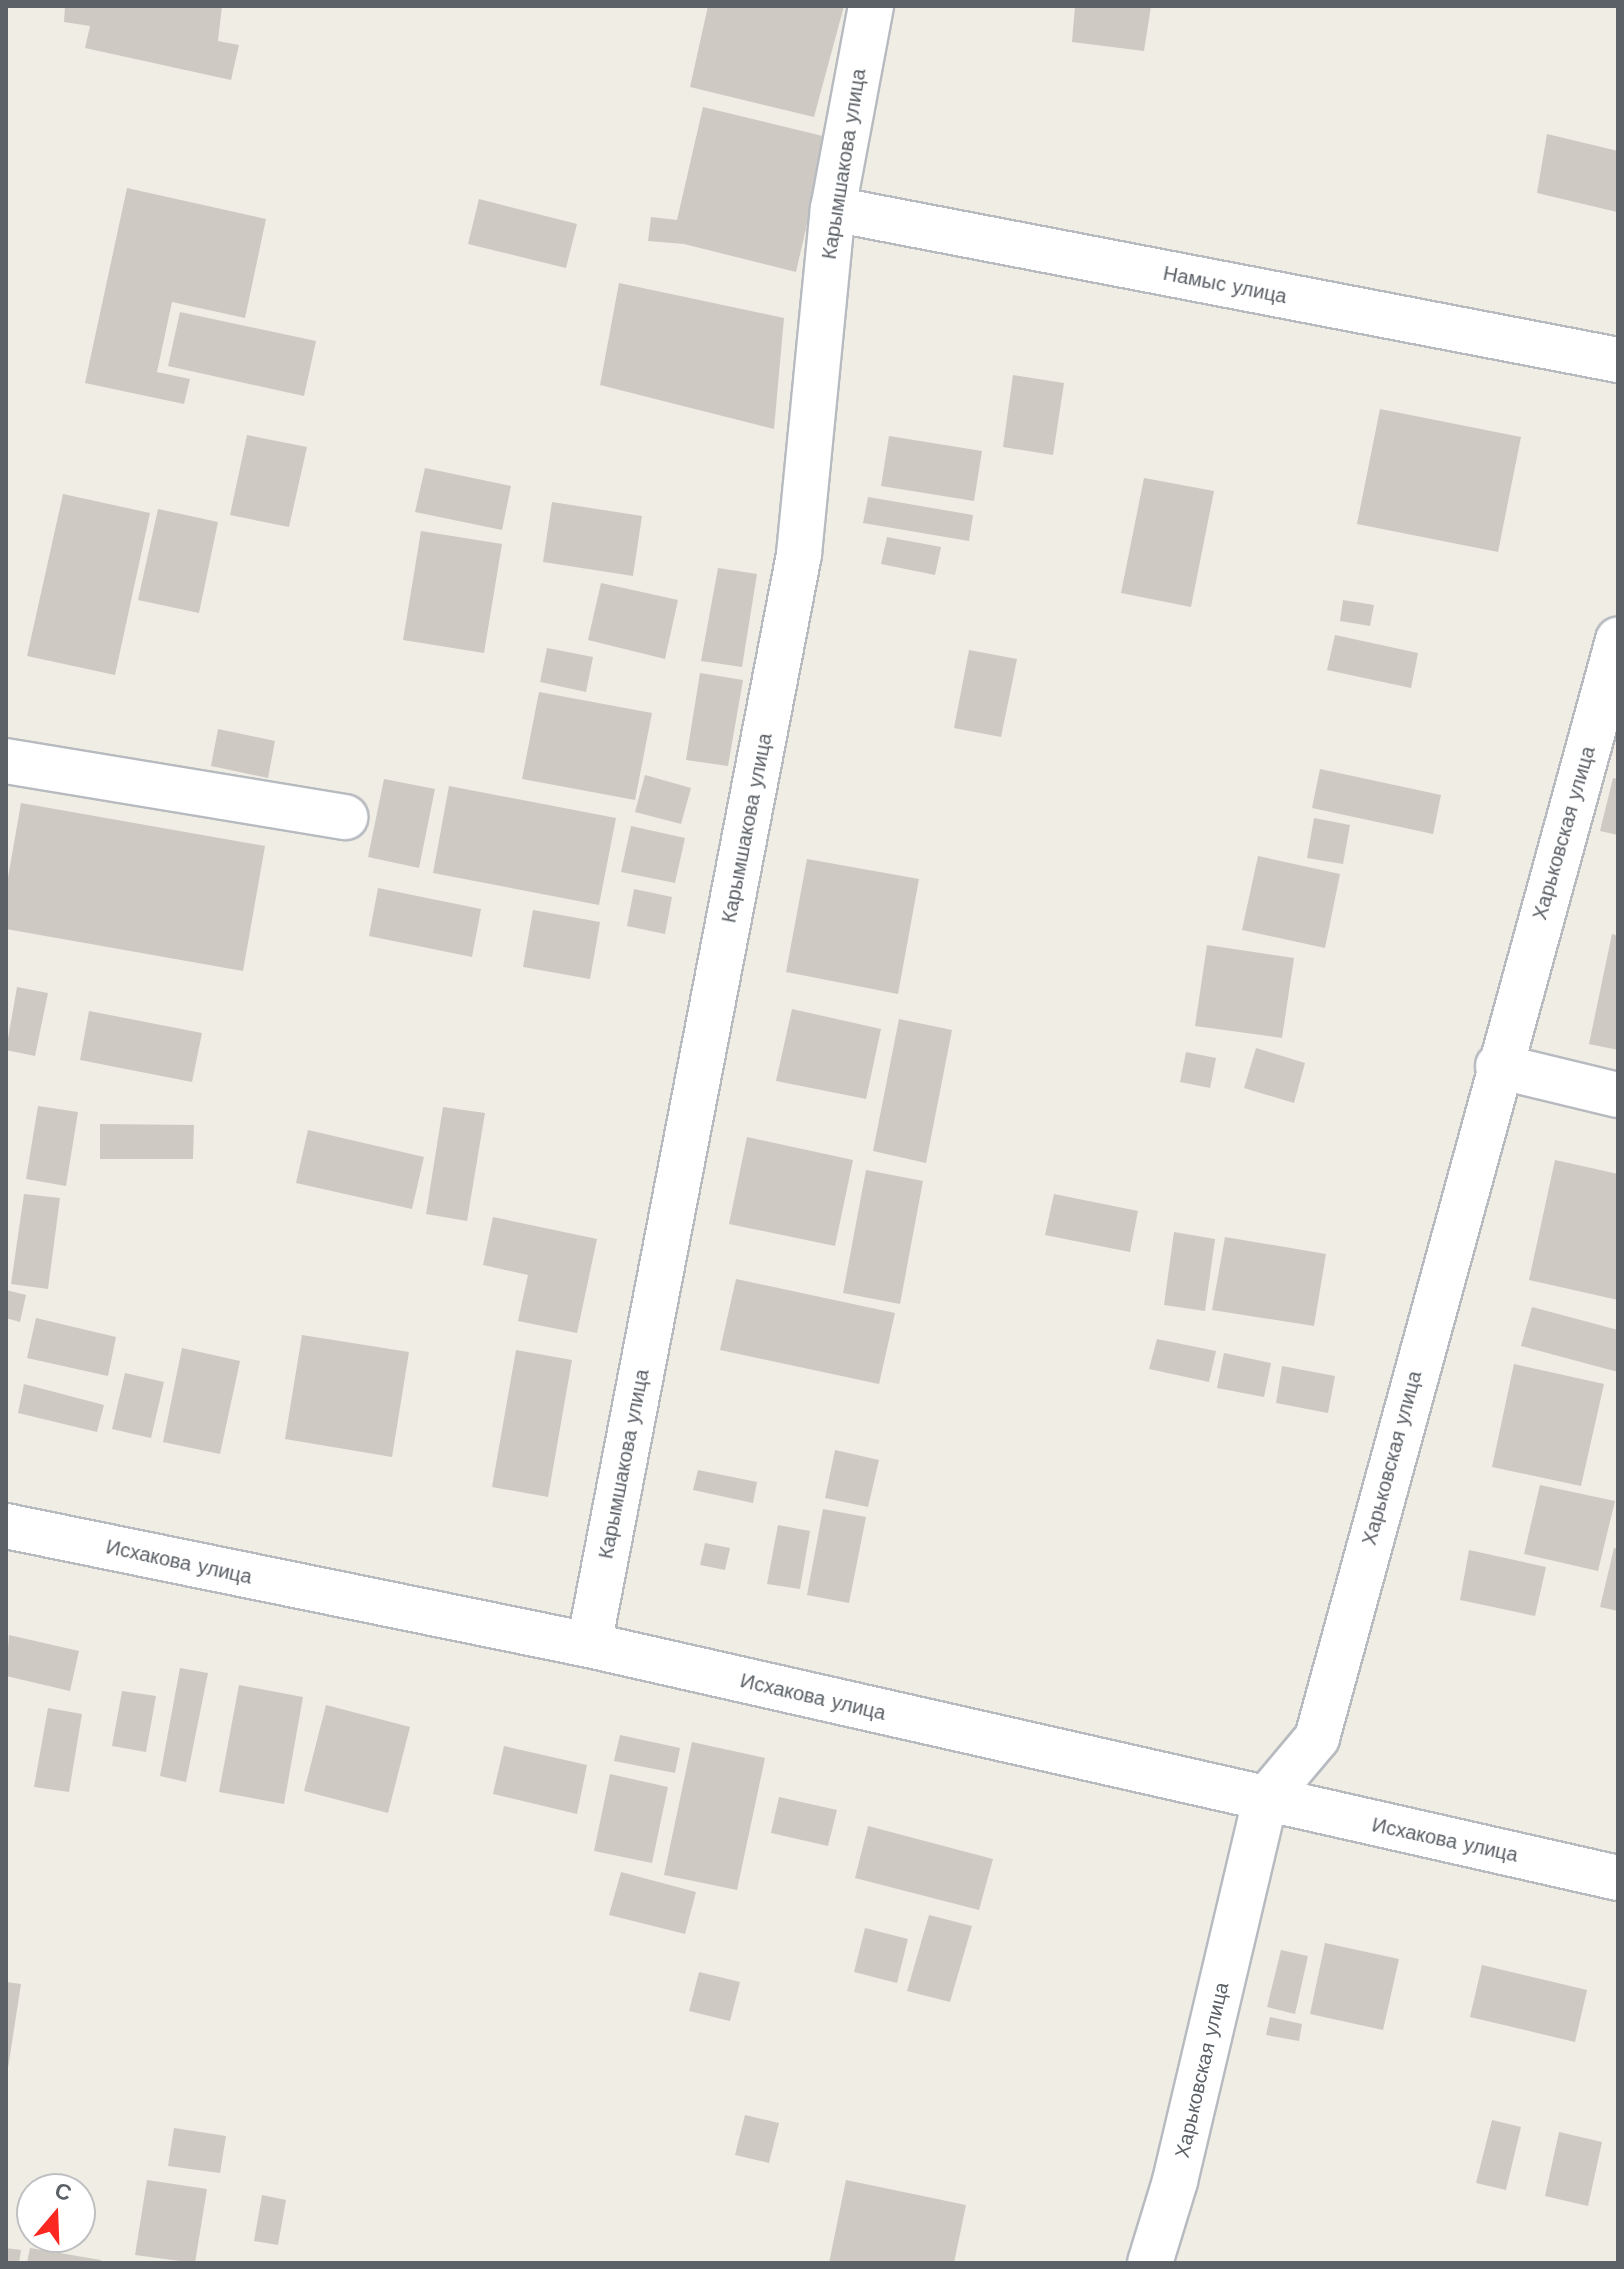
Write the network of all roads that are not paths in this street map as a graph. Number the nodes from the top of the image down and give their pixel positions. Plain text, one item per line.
1 (871, 6) edge
2 (833, 209) junction
3 (1618, 360) edge
4 (1618, 640) edge
5 (6, 761) edge
6 (345, 817) dead end
7 (1498, 1066) junction
8 (1618, 1095) edge
9 (6, 1526) edge
10 (589, 1645) junction
11 (1265, 1800) junction
12 (1618, 1878) edge
13 (1150, 2263) edge

1 - 2 street, Карымшакова улица
2 - 3 street, Намыс улица
2 - 10 street, Карымшакова улица
4 - 7 street, Харьковская улица
5 - 6 street
7 - 8 street
7 - 11 street, Харьковская улица
9 - 10 street, Исхакова улица
10 - 11 street, Исхакова улица
11 - 12 street, Исхакова улица
11 - 13 street, Харьковская улица

